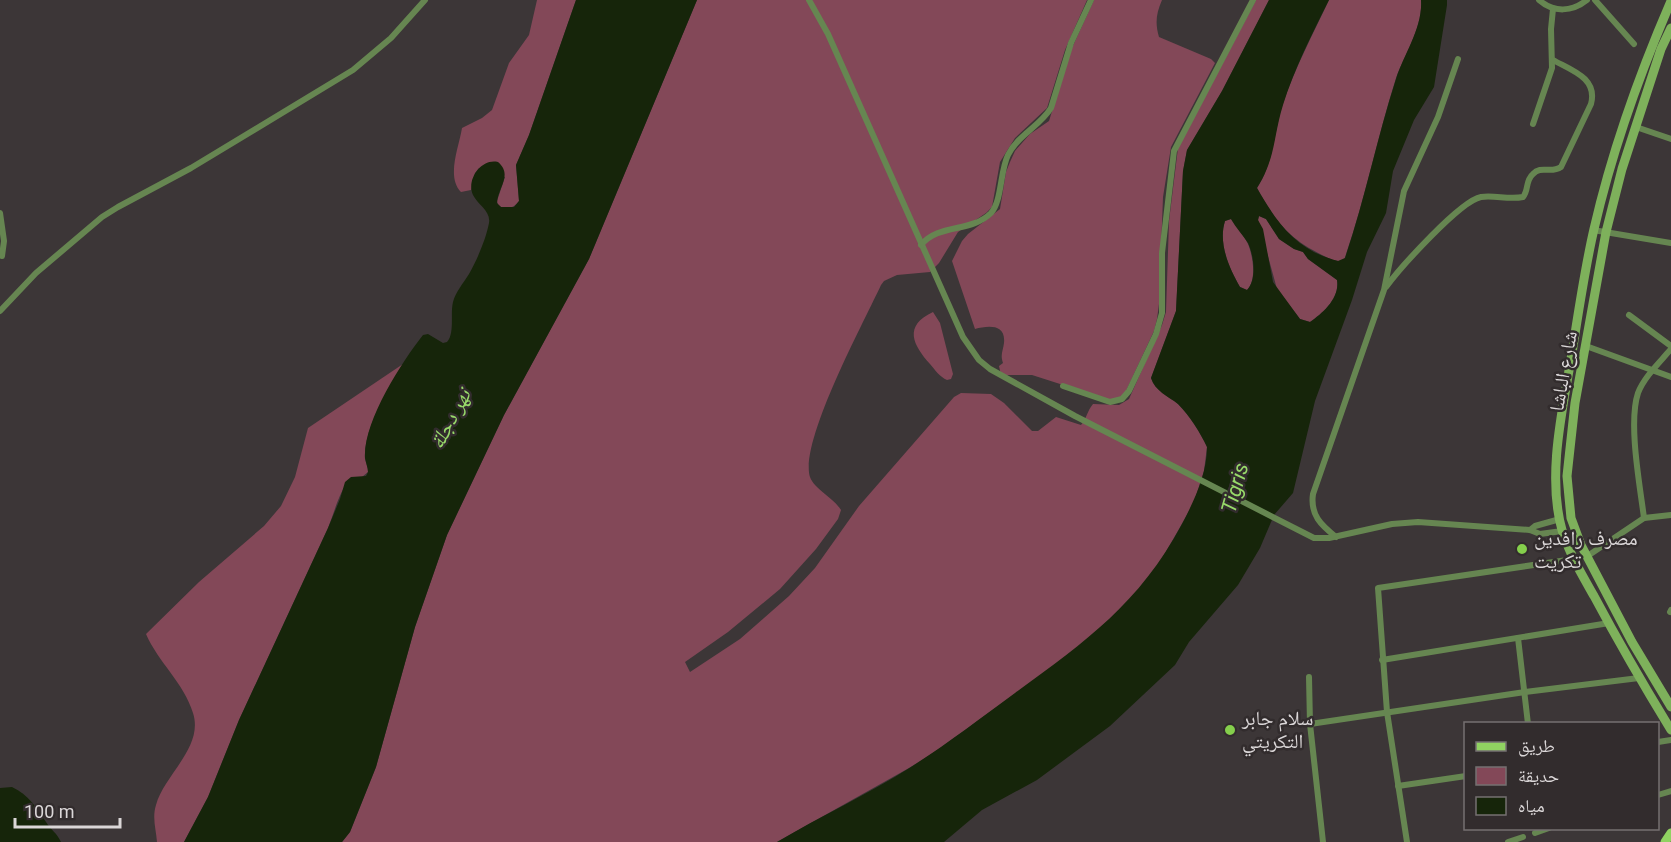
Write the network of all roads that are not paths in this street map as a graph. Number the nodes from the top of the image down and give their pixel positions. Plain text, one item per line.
1 (425, 0) edge
2 (809, 0) edge
3 (1091, 0) edge
4 (1252, 0) edge
5 (1539, 0) edge
6 (1587, 0) edge
7 (1595, 0) edge
8 (1671, 1) edge
9 (1553, 9) junction
10 (1671, 28) edge
11 (1634, 44) dead end
12 (1458, 59) dead end
13 (1553, 60) junction
14 (1533, 124) dead end
15 (1636, 127) junction
16 (1671, 140) edge
17 (0, 213) edge
18 (1593, 230) junction
19 (1606, 232) junction
20 (1671, 243) edge
21 (921, 245) junction
22 (2, 256) dead end
23 (1384, 290) junction
24 (0, 311) edge
25 (1629, 315) dead end
26 (1586, 346) junction
27 (1671, 347) edge
28 (1654, 370) junction
29 (1671, 377) edge
30 (1063, 386) dead end
31 (1671, 515) edge
32 (1644, 518) junction
33 (1560, 519) junction
34 (1530, 530) junction
35 (1562, 531) junction
36 (1336, 537) junction
37 (1586, 557) junction
38 (1574, 559) junction
39 (1608, 623) junction
40 (1518, 638) junction
41 (1382, 660) junction
42 (1309, 677) dead end
43 (1639, 678) junction
44 (1525, 692) junction
45 (1671, 707) edge
46 (1387, 712) junction
47 (1528, 722) edge
48 (1310, 724) junction
49 (1671, 730) edge
50 (1464, 776) edge
51 (1398, 786) junction
52 (1542, 830) edge
53 (1535, 833) dead end
54 (1671, 833) edge
55 (1523, 837) dead end
56 (1323, 842) edge
57 (1407, 842) edge
58 (1510, 842) edge
59 (1665, 842) edge

1 - 24 street
2 - 21 street
3 - 21 street
4 - 30 street
5 - 9 street
6 - 9 street
7 - 11 street
8 - 18 main road
9 - 13 street
10 - 15 main road, شارع الباشا
12 - 23 street
13 - 14 street
13 - 23 street
15 - 16 street
15 - 19 main road, شارع الباشا
17 - 22 street
18 - 19 street
18 - 33 main road
19 - 20 street
19 - 26 main road, شارع الباشا
21 - 36 street
23 - 36 street
25 - 27 street
26 - 28 street
26 - 37 main road, شارع الباشا
27 - 28 street
28 - 29 street
28 - 32 street
31 - 32 street
32 - 37 street
33 - 34 street
33 - 35 main road
34 - 35 street
34 - 36 street
35 - 38 main road
37 - 45 main road, شارع الباشا
38 - 39 main road
38 - 41 street
39 - 40 street
39 - 43 main road
40 - 41 street
40 - 44 street
41 - 46 street
42 - 48 street
43 - 44 street
43 - 49 main road
44 - 46 street
44 - 47 street
46 - 48 street
46 - 51 street
48 - 56 street
50 - 51 street
51 - 57 street
52 - 53 street
54 - 59 main road
55 - 58 street

